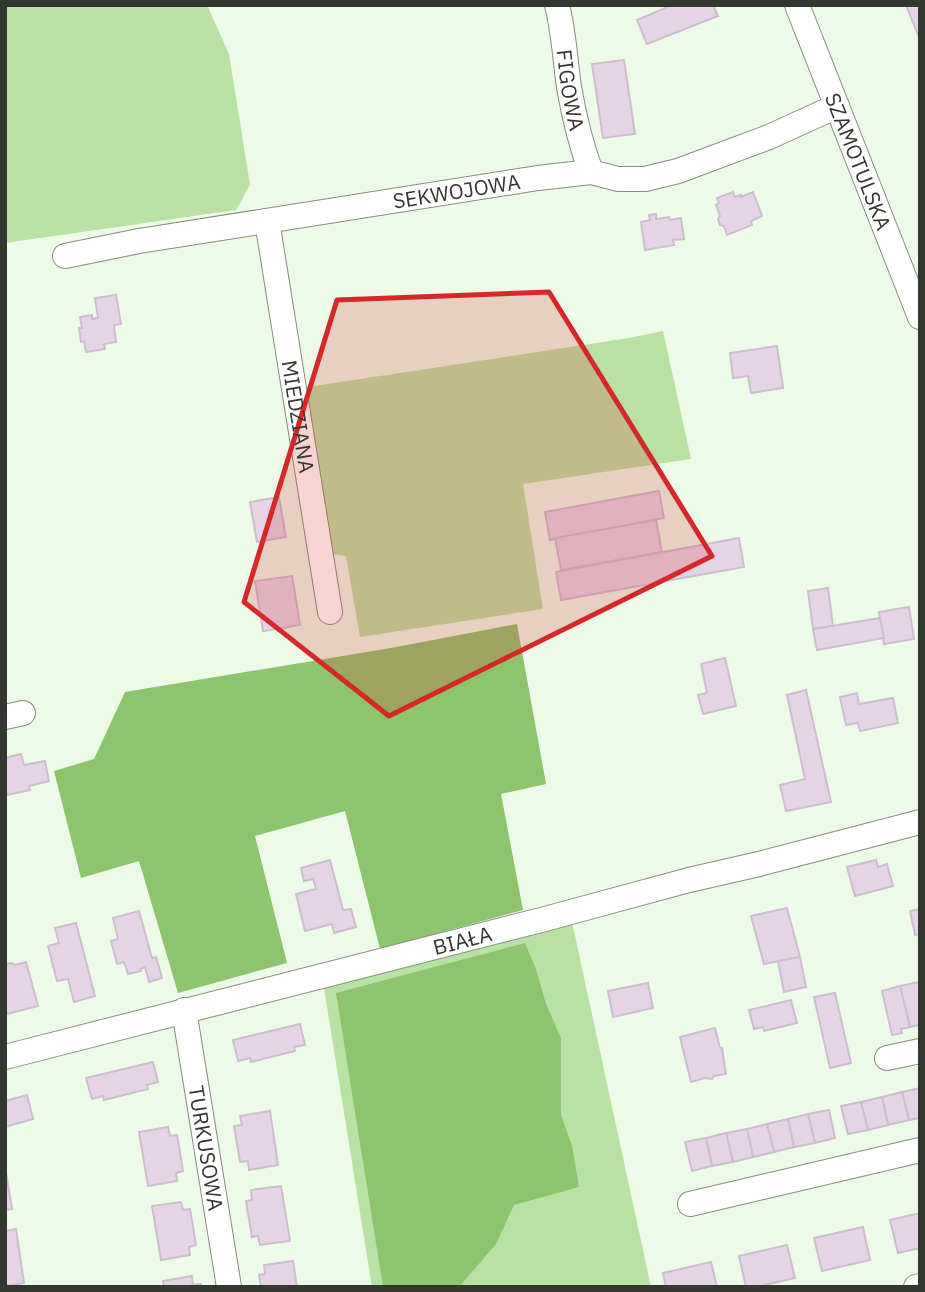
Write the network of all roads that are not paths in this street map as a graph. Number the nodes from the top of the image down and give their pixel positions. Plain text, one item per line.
1 (557, 5) edge
2 (797, 5) edge
3 (836, 106) junction
4 (591, 172) junction
5 (267, 221) junction
6 (65, 256) dead end
7 (920, 317) edge
8 (330, 611) dead end
9 (920, 822) edge
10 (184, 1010) junction
11 (920, 1051) edge
12 (5, 1056) edge
13 (887, 1058) dead end
14 (920, 1150) edge
15 (690, 1203) dead end
16 (229, 1287) edge

1 - 4 street, FIGOWA
2 - 3 street, SZAMOTULSKA
3 - 4 street, SEKWOJOWA
3 - 7 street, SZAMOTULSKA
4 - 5 street, SEKWOJOWA
5 - 6 street, SEKWOJOWA
5 - 8 street, MIEDZIANA
9 - 10 street, BIAŁA
10 - 12 street, BIAŁA
10 - 16 street, TURKUSOWA
11 - 13 street
14 - 15 street

